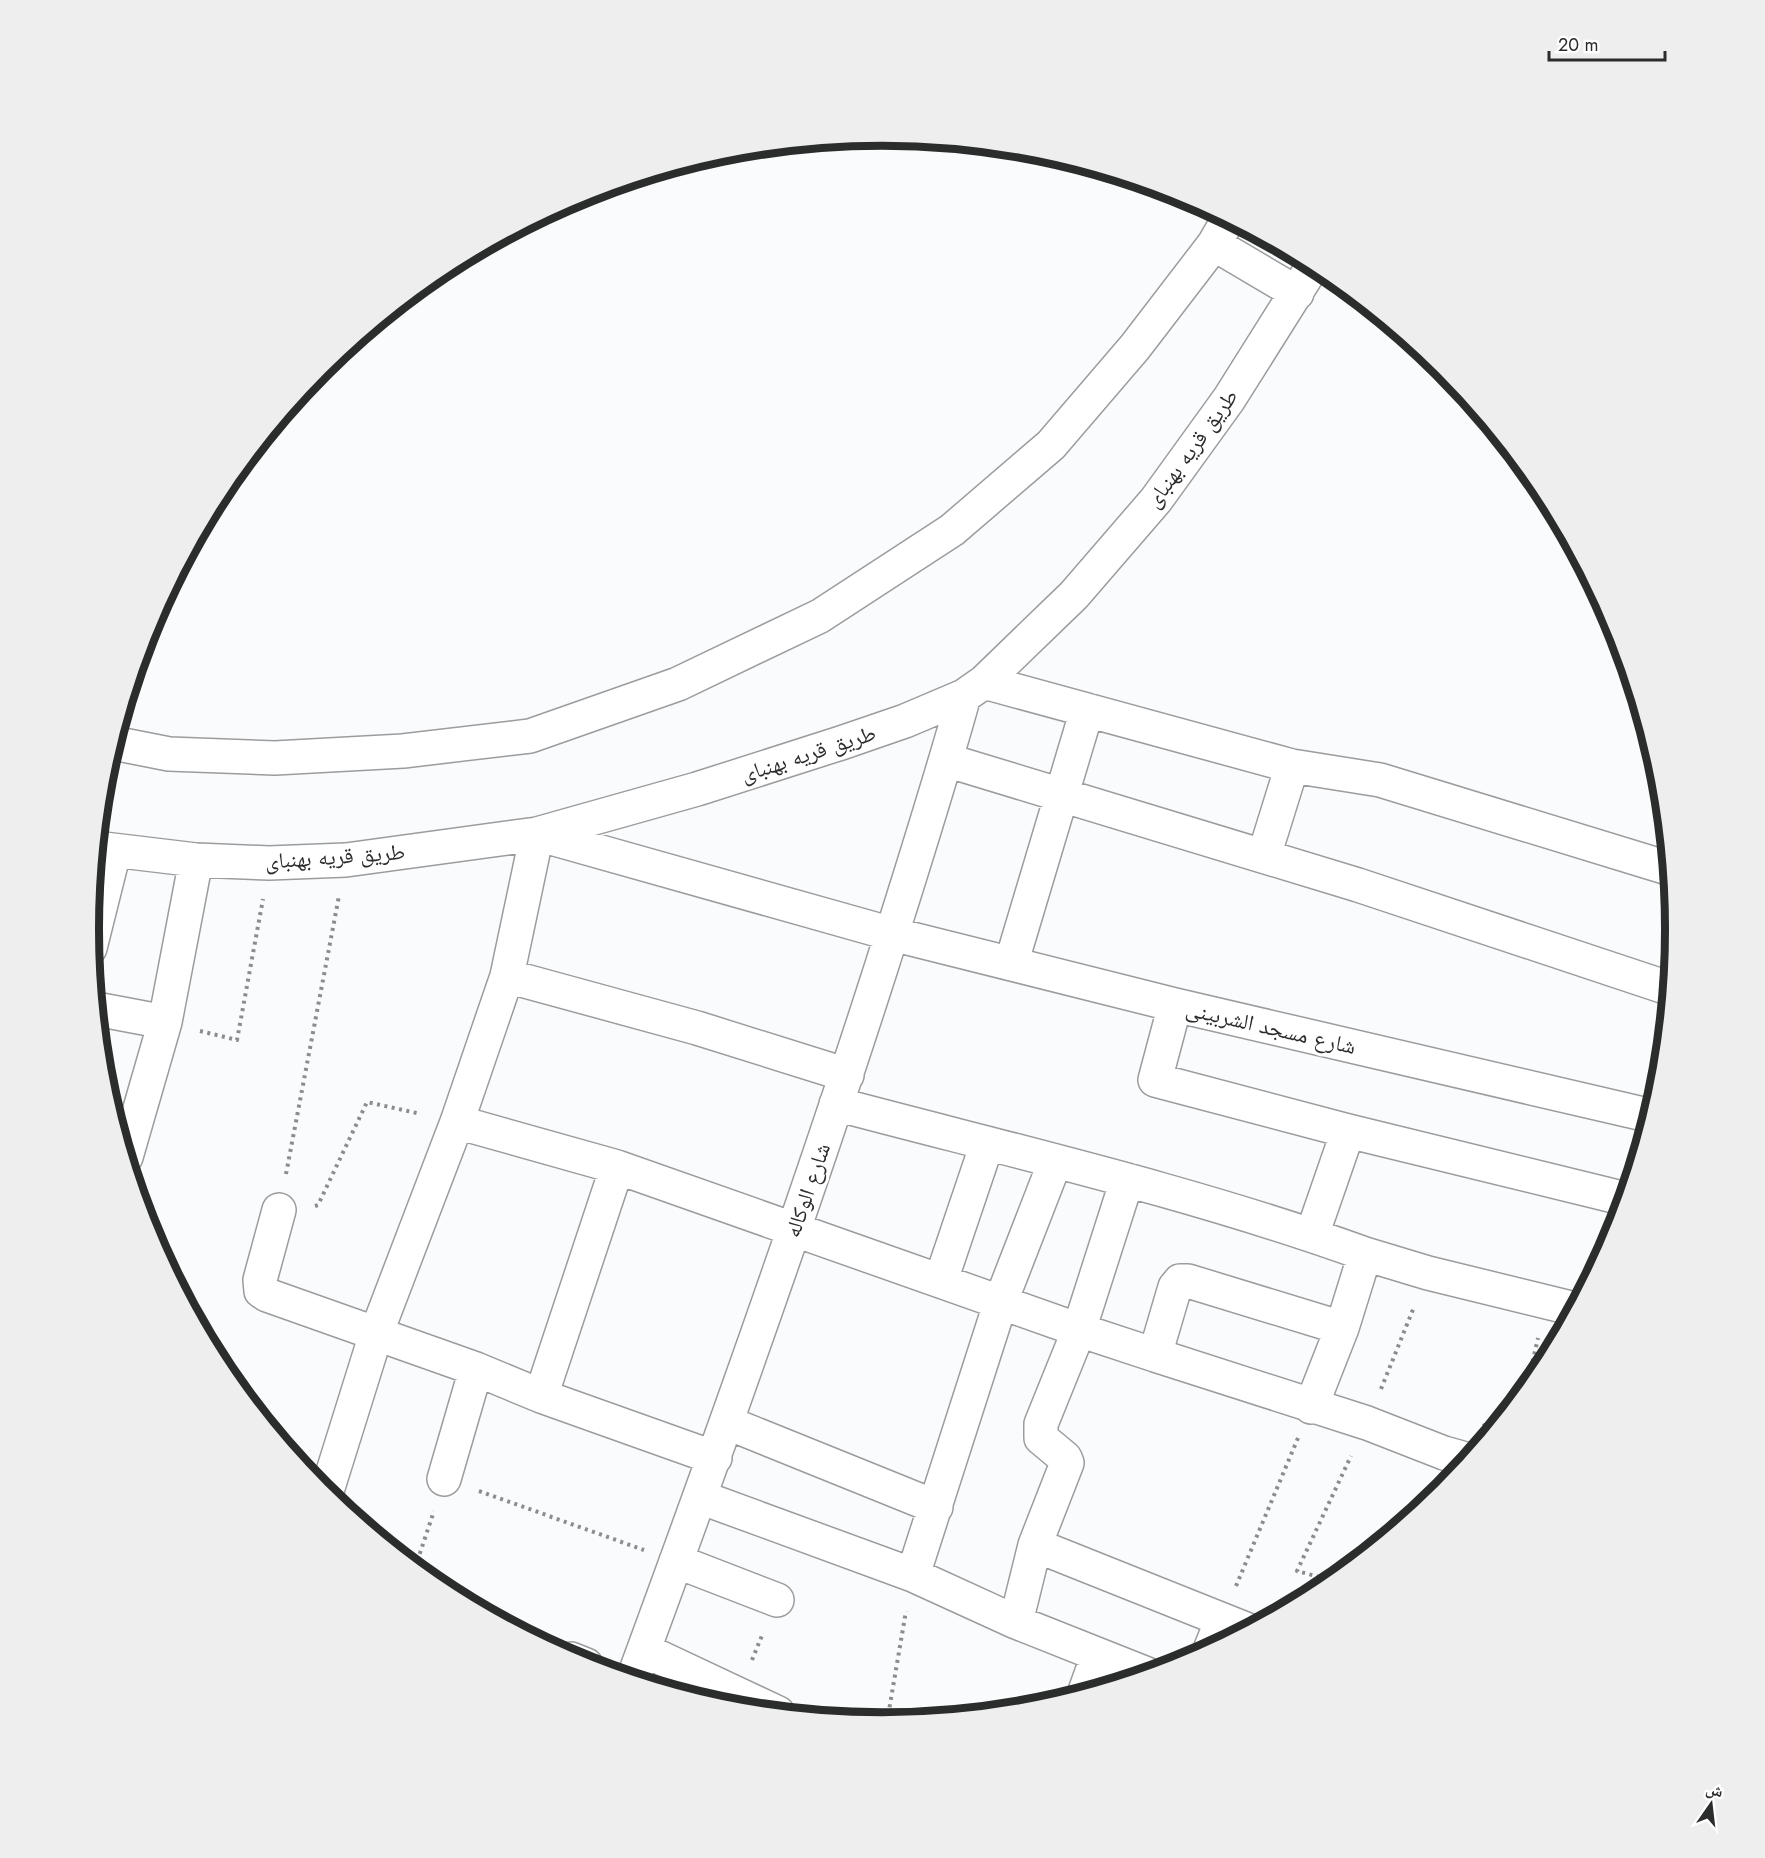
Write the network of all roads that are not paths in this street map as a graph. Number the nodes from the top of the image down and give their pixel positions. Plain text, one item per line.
1 (1222, 231) edge
2 (1309, 272) edge
3 (1297, 293) junction
4 (974, 689) junction
5 (1087, 710) junction
6 (122, 745) edge
7 (946, 760) junction
8 (1292, 766) junction
9 (1061, 796) junction
10 (537, 834) junction
11 (105, 850) edge
12 (1264, 856) junction
13 (196, 860) junction
14 (1663, 867) edge
15 (102, 873) edge
16 (891, 934) junction
17 (1011, 964) junction
18 (507, 976) junction
19 (1663, 987) edge
20 (1175, 1005) junction
21 (104, 1011) edge
22 (165, 1022) junction
23 (842, 1089) junction
24 (1643, 1114) edge
25 (457, 1122) junction
26 (1348, 1131) junction
27 (130, 1144) edge
28 (987, 1144) junction
29 (1055, 1162) junction
30 (617, 1167) junction
31 (1126, 1180) junction
32 (1618, 1197) edge
33 (279, 1210) road end
34 (795, 1229) junction
35 (1312, 1235) junction
36 (1365, 1254) junction
37 (940, 1280) junction
38 (1001, 1301) junction
39 (1561, 1306) edge
40 (1342, 1328) junction
41 (1079, 1330) junction
42 (376, 1334) junction
43 (1155, 1355) junction
44 (476, 1369) junction
45 (541, 1396) junction
46 (1311, 1407) junction
47 (728, 1423) junction
48 (715, 1458) junction
49 (1461, 1458) edge
50 (444, 1479) road end
51 (329, 1484) edge
52 (700, 1497) junction
53 (936, 1507) junction
54 (1035, 1545) junction
55 (676, 1561) junction
56 (913, 1575) junction
57 (777, 1600) road end
58 (1016, 1622) junction
59 (1235, 1625) edge
60 (1098, 1655) junction
61 (639, 1665) edge
62 (1137, 1670) edge
63 (1087, 1685) edge
64 (753, 1701) edge

1 - 3 street
1 - 6 street
2 - 3 street, طريق قريه بهنباى
3 - 4 street, طريق قريه بهنباى
4 - 5 street
4 - 7 street, شارع الوكاله
4 - 10 street, طريق قريه بهنباى
5 - 8 street
5 - 9 street
7 - 9 street
7 - 16 street, شارع الوكاله
8 - 12 street
8 - 14 street
9 - 12 street
9 - 17 street
10 - 13 street, طريق قريه بهنباى
10 - 16 street, شارع مسجد الشربينى
10 - 18 street
11 - 13 street, طريق قريه بهنباى
11 - 15 street
12 - 19 street
13 - 22 street
16 - 17 street, شارع مسجد الشربينى
16 - 23 street, شارع الوكاله
17 - 20 street, شارع مسجد الشربينى
18 - 23 street
18 - 25 street
20 - 24 street, شارع مسجد الشربينى
20 - 26 street
21 - 22 street
22 - 27 street
23 - 28 street
23 - 34 street, شارع الوكاله
25 - 30 street
25 - 42 street
26 - 32 street
26 - 35 street
28 - 29 street
28 - 37 street
29 - 31 street
29 - 38 street
30 - 34 street
30 - 45 street
31 - 35 street
31 - 41 street
33 - 42 street
34 - 37 street
34 - 47 street, شارع الوكاله
35 - 36 street
36 - 39 street
36 - 40 street
37 - 38 street
38 - 41 street
38 - 53 street
40 - 43 street
40 - 46 street
41 - 43 street
41 - 54 street
42 - 44 street
42 - 51 street
43 - 46 street
44 - 45 street
44 - 50 street
45 - 48 street
46 - 49 street
47 - 48 street, شارع الوكاله
47 - 53 street
48 - 52 street, شارع الوكاله
52 - 55 street, شارع الوكاله
52 - 56 street
53 - 56 street
54 - 58 street
54 - 59 street
55 - 57 street
55 - 61 street, شارع الوكاله
56 - 58 street
58 - 60 street
60 - 62 street
60 - 63 street
61 - 64 street

